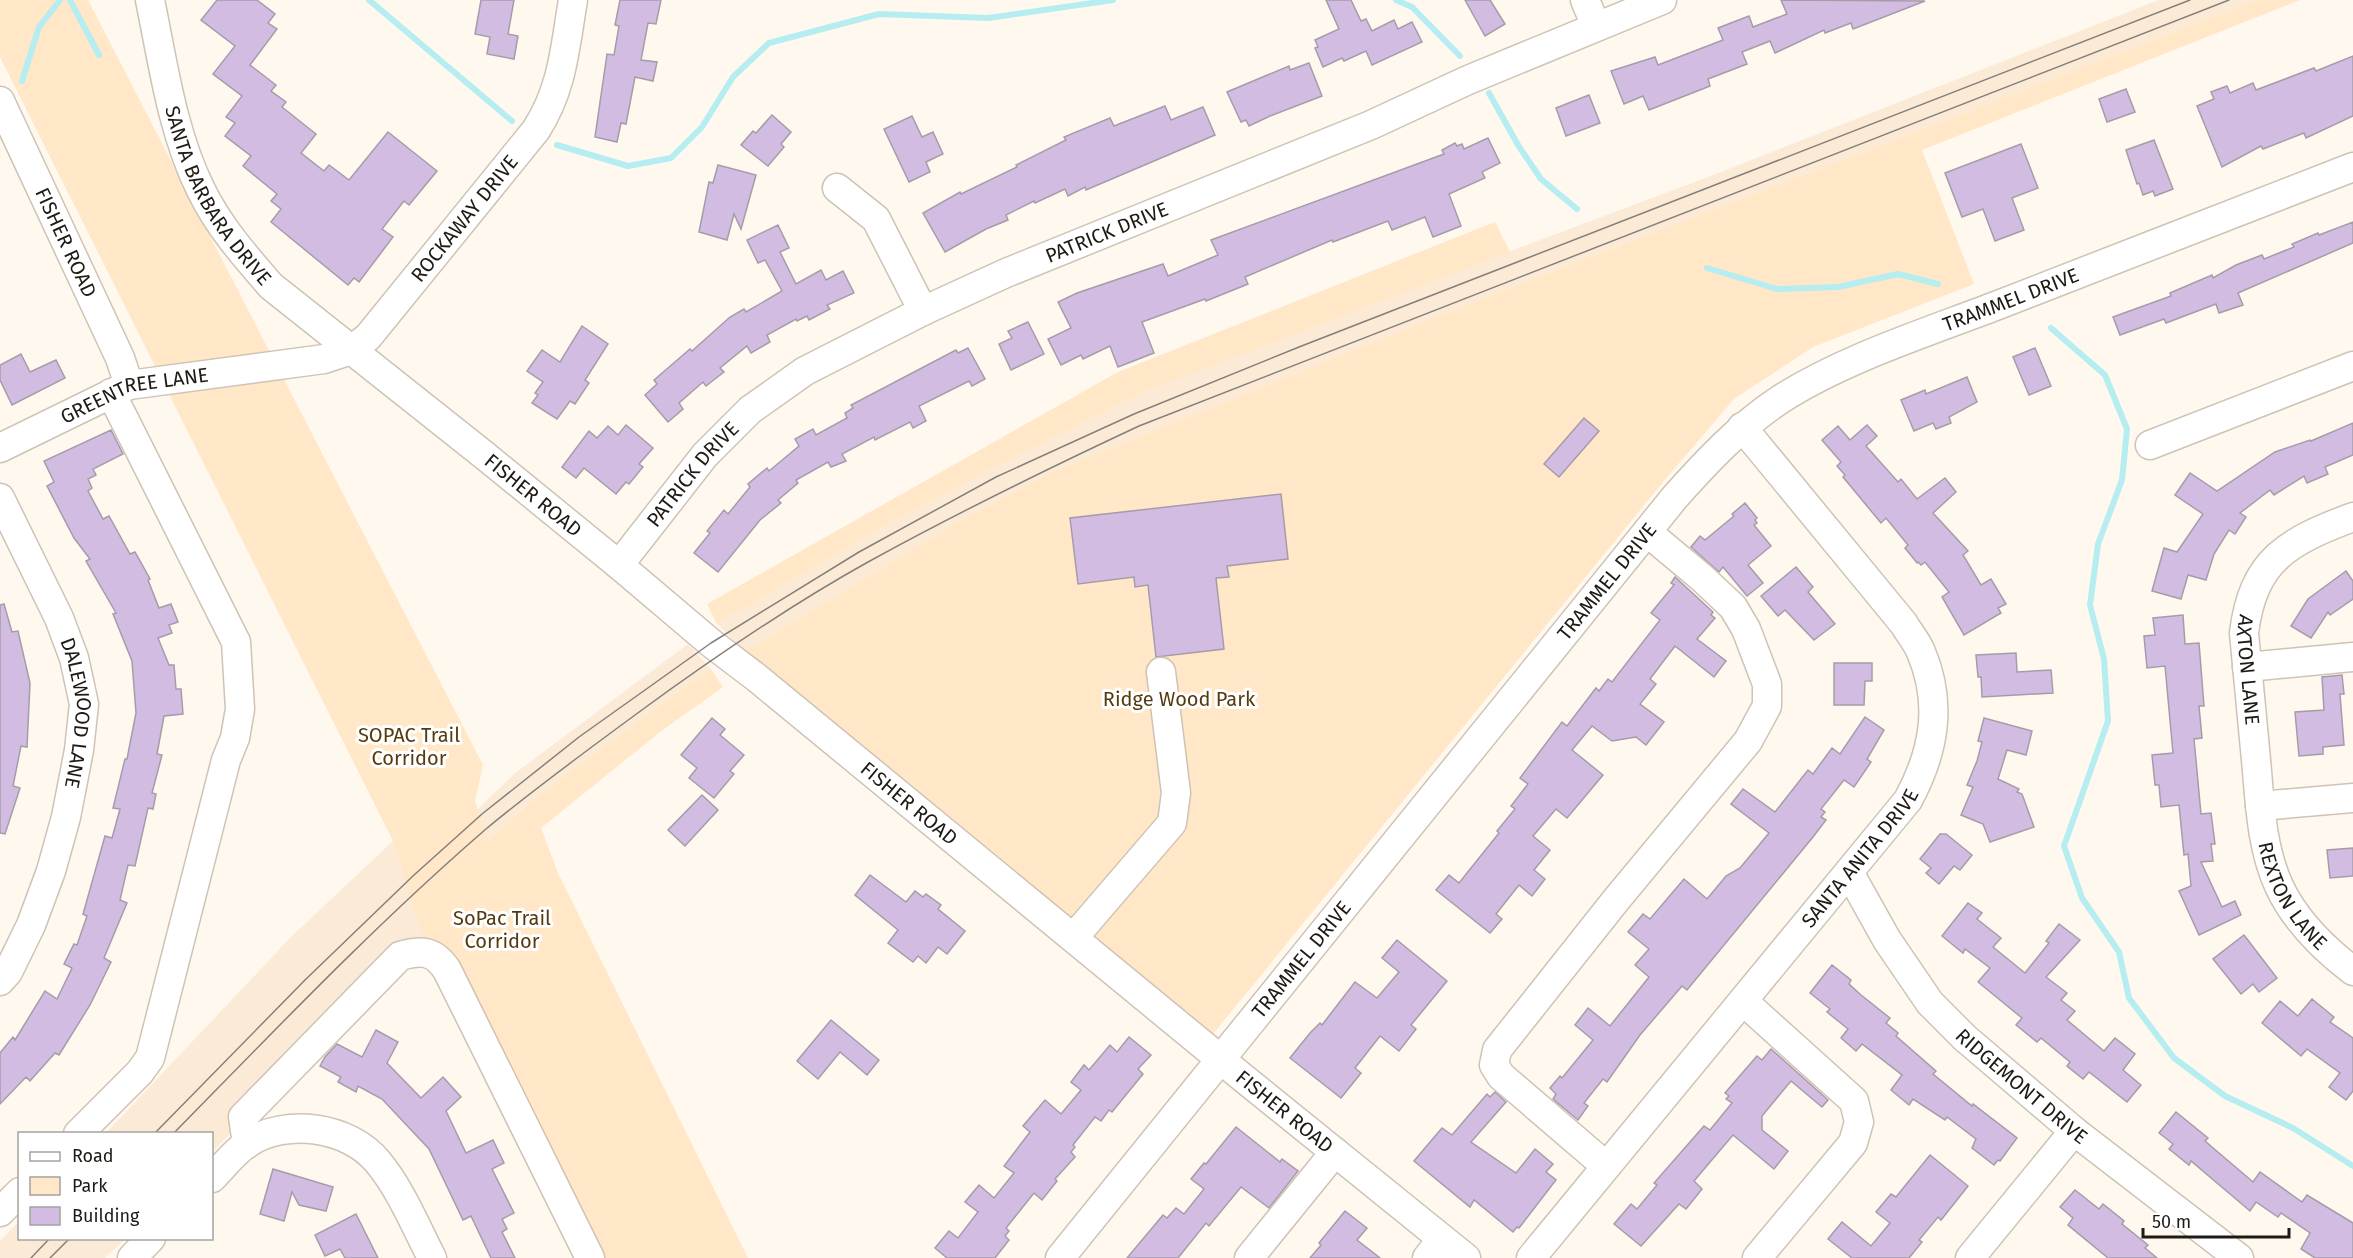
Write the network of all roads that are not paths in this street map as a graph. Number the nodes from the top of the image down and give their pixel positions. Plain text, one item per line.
1 (150, 0) edge
2 (573, 0) edge
3 (1585, 0) edge
4 (1662, 0) edge
5 (1596, 26) junction
6 (0, 101) edge
7 (2353, 167) edge
8 (837, 188) dead end
9 (922, 311) junction
10 (351, 350) junction
11 (276, 365) joint
12 (2353, 366) edge
13 (120, 389) junction
14 (1742, 427) junction
15 (2150, 445) dead end
16 (0, 448) edge
17 (2, 512) edge
18 (2353, 517) edge
19 (1647, 532) junction
20 (620, 565) junction
21 (2353, 657) edge
22 (2247, 667) junction
23 (1161, 672) dead end
24 (2353, 798) edge
25 (2260, 806) junction
26 (1849, 872) junction
27 (1074, 937) junction
28 (2353, 971) edge
29 (0, 981) edge
30 (1743, 1001) junction
31 (1221, 1060) junction
32 (2074, 1131) junction
33 (80, 1132) edge
34 (247, 1144) junction
35 (1335, 1152) junction
36 (1606, 1166) junction
37 (213, 1177) edge
38 (18, 1194) edge
39 (0, 1212) edge
40 (151, 1240) edge
41 (1435, 1249) edge
42 (2208, 1250) edge
43 (132, 1258) edge
44 (432, 1258) edge
45 (590, 1258) edge
46 (1060, 1258) edge
47 (1249, 1258) edge
48 (1466, 1258) edge
49 (1531, 1258) edge
50 (1757, 1258) edge
51 (1970, 1258) edge
52 (2239, 1258) edge

1 - 10 street, SANTA BARBARA DRIVE
2 - 10 street, ROCKAWAY DRIVE
3 - 5 street
4 - 5 street, PATRICK DRIVE
5 - 9 street, PATRICK DRIVE
6 - 13 street, FISHER ROAD
7 - 14 street, TRAMMEL DRIVE
8 - 9 street
9 - 20 street, PATRICK DRIVE
10 - 11 street, ROCKAWAY DRIVE
10 - 20 street, FISHER ROAD
11 - 13 street, GREENTREE LANE
12 - 15 street
13 - 16 street, GREENTREE LANE
13 - 33 street, FISHER ROAD
14 - 19 street, TRAMMEL DRIVE
14 - 26 street, SANTA ANITA DRIVE
17 - 29 street, DALEWOOD LANE
18 - 22 street, AXTON LANE
19 - 31 street, TRAMMEL DRIVE
19 - 36 street
20 - 27 street, FISHER ROAD
21 - 22 street
22 - 25 street, AXTON LANE
23 - 27 street
24 - 25 street
25 - 28 street, REXTON LANE
26 - 30 street, SANTA ANITA DRIVE
26 - 32 street, RIDGEMONT DRIVE
27 - 31 street, FISHER ROAD
30 - 36 street, SANTA ANITA DRIVE
30 - 50 street
31 - 35 street, FISHER ROAD
31 - 46 street, TRAMMEL DRIVE
32 - 42 street, RIDGEMONT DRIVE
32 - 51 street
34 - 37 street
34 - 44 street
34 - 45 street
35 - 41 street, FISHER ROAD
35 - 47 street
36 - 49 street, SANTA ANITA DRIVE
38 - 39 street
40 - 43 street
41 - 48 street, FISHER ROAD
42 - 52 street, RIDGEMONT DRIVE

